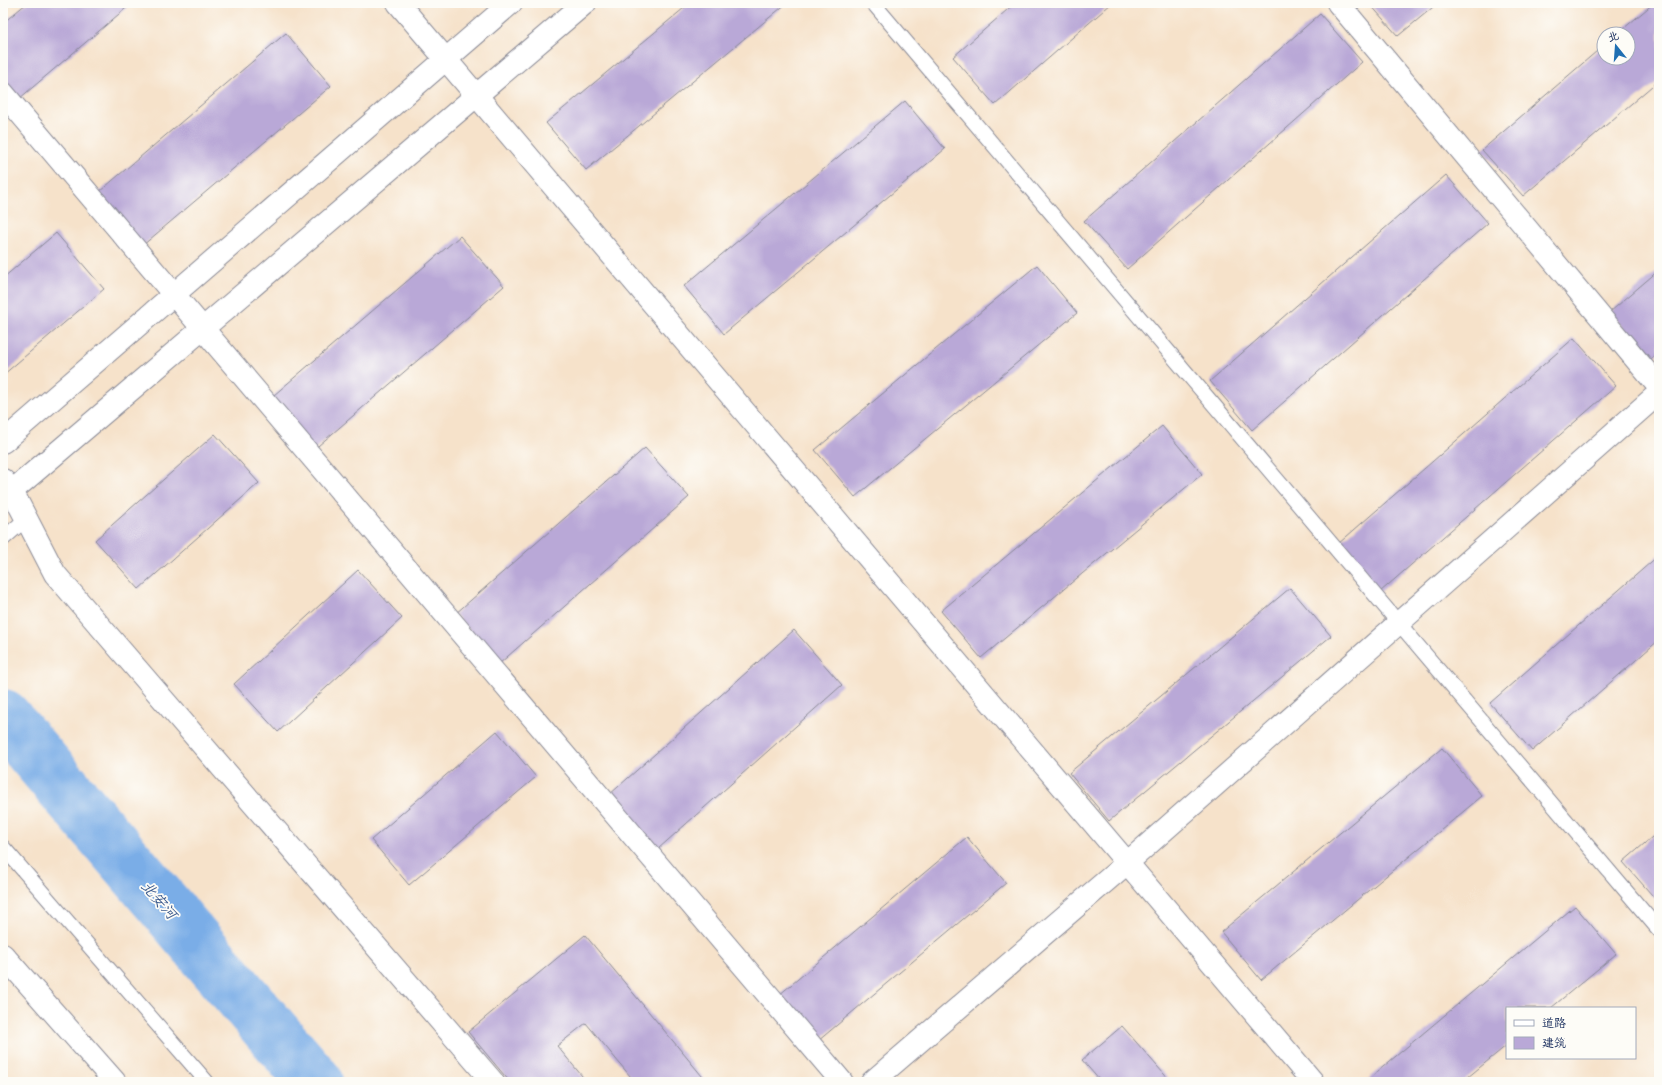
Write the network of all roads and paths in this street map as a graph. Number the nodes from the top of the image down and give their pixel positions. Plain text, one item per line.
1 (398, 3) edge
2 (511, 3) edge
3 (585, 3) edge
4 (873, 3) edge
5 (1338, 3) edge
6 (445, 59) junction
7 (3, 93) edge
8 (476, 95) junction
9 (174, 294) junction
10 (203, 328) junction
11 (1659, 387) edge
12 (1659, 393) edge
13 (3, 442) edge
14 (8, 485) edge
15 (27, 518) junction
16 (3, 539) edge
17 (1399, 622) junction
18 (3, 847) edge
19 (1127, 863) junction
20 (1659, 930) edge
21 (3, 955) edge
22 (115, 1082) edge
23 (207, 1082) edge
24 (493, 1082) edge
25 (842, 1082) edge
26 (872, 1082) edge
27 (1313, 1082) edge

1 - 6 street
2 - 6 street
3 - 8 street
4 - 17 lane
5 - 11 street
6 - 8 street
6 - 9 street
7 - 9 street
8 - 10 street
8 - 19 street
9 - 10 street
9 - 13 street
10 - 14 street
10 - 25 street
12 - 17 street
14 - 15 street
15 - 16 lane
15 - 24 street
17 - 19 street
17 - 20 lane
18 - 23 lane
19 - 26 street
19 - 27 street
21 - 22 street

